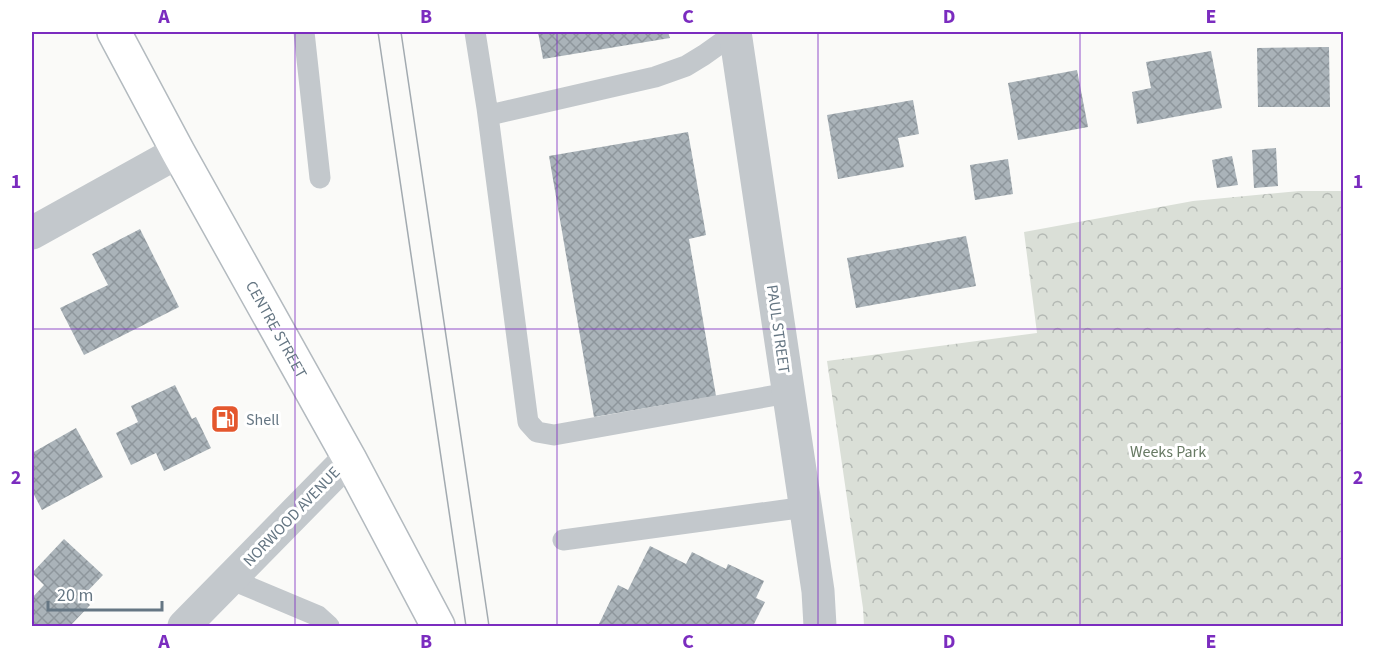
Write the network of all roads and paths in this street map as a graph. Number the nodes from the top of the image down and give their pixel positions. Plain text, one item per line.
1 (114, 32) edge
2 (304, 32) edge
3 (475, 32) edge
4 (737, 32) edge
5 (487, 108) junction
6 (178, 152) junction
7 (320, 178) dead end
8 (32, 233) edge
9 (789, 393) junction
10 (349, 458) junction
11 (806, 507) junction
12 (562, 540) dead end
13 (230, 579) junction
14 (436, 622) edge
15 (184, 627) edge
16 (329, 627) edge
17 (820, 627) edge

1 - 6 main road, CENTRE STREET
2 - 7 lane
3 - 5 lane
4 - 5 lane
4 - 9 street, PAUL STREET
5 - 9 lane
6 - 8 street
6 - 10 main road, CENTRE STREET
9 - 11 street, PAUL STREET
10 - 13 street, NORWOOD AVENUE
10 - 14 main road, CENTRE STREET
11 - 12 lane
11 - 17 street, PAUL STREET
13 - 15 street, NORWOOD AVENUE
13 - 16 lane

